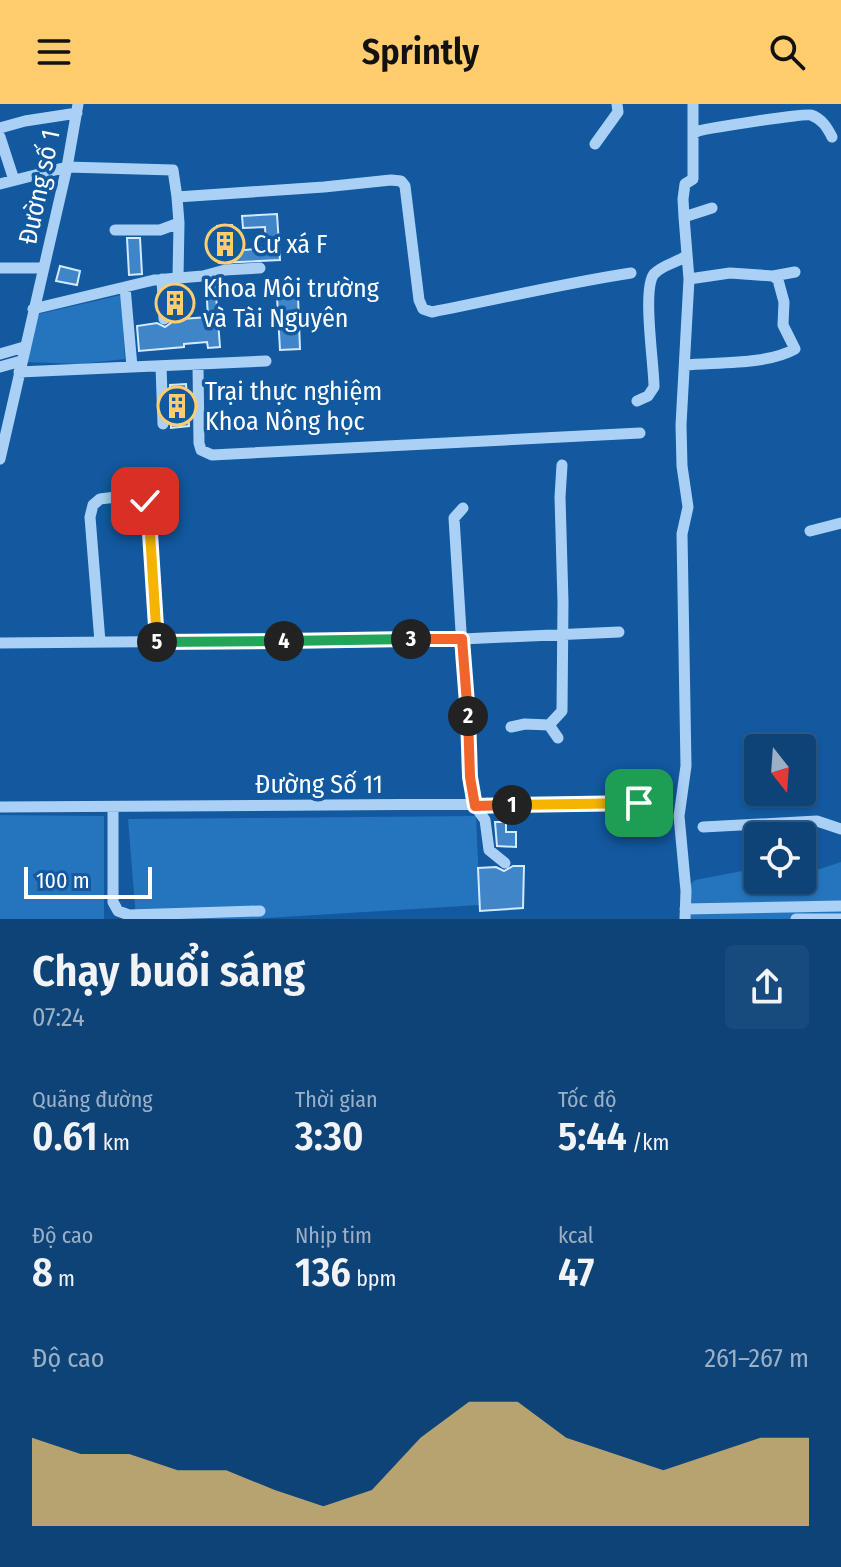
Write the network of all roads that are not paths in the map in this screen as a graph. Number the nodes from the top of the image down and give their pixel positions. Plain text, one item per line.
1 (617, 104) edge
2 (693, 104) edge
3 (78, 108) edge
4 (0, 128) edge
5 (693, 134) junction
6 (0, 137) edge
7 (832, 137) dead end
8 (595, 144) dead end
9 (67, 167) junction
10 (14, 180) junction
11 (0, 184) edge
12 (177, 197) junction
13 (712, 208) dead end
14 (684, 217) junction
15 (179, 223) junction
16 (115, 230) dead end
17 (686, 256) junction
18 (0, 268) edge
19 (44, 268) junction
20 (260, 268) dead end
21 (795, 272) dead end
22 (631, 273) dead end
23 (773, 276) junction
24 (178, 278) junction
25 (162, 279) junction
26 (689, 279) junction
27 (125, 287) junction
28 (33, 309) junction
29 (164, 319) dead end
30 (24, 347) junction
31 (0, 354) edge
32 (266, 361) dead end
33 (198, 365) junction
34 (685, 365) junction
35 (20, 366) junction
36 (161, 366) junction
37 (0, 367) edge
38 (132, 367) junction
39 (637, 401) dead end
40 (163, 424) dead end
41 (640, 433) dead end
42 (0, 459) edge
43 (562, 465) dead end
44 (463, 508) dead end
45 (841, 523) edge
46 (810, 531) dead end
47 (619, 632) dead end
48 (563, 633) junction
49 (462, 639) junction
50 (100, 642) junction
51 (157, 642) junction
52 (0, 643) edge
53 (549, 725) junction
54 (511, 727) dead end
55 (558, 738) dead end
56 (639, 803) dead end
57 (475, 806) junction
58 (0, 807) edge
59 (113, 807) junction
60 (703, 827) dead end
61 (841, 829) edge
62 (505, 863) dead end
63 (841, 906) edge
64 (260, 911) dead end
65 (685, 914) edge
66 (796, 919) edge
67 (841, 919) edge

1 - 8 street
2 - 5 street
3 - 4 street
3 - 9 street, Đường số 1
5 - 7 street
5 - 14 street
6 - 10 street
9 - 10 street
9 - 12 street
9 - 19 street, Đường số 1
10 - 11 street
12 - 15 street
12 - 22 street
13 - 14 street
14 - 17 street
15 - 16 street
15 - 24 street
17 - 26 street
17 - 39 street
18 - 19 street
19 - 28 street, Đường số 1
20 - 24 street
21 - 23 street
23 - 26 street
23 - 34 street
24 - 25 street
25 - 27 street
25 - 29 street
26 - 34 street
27 - 28 street
27 - 38 street
28 - 30 street, Đường số 1
30 - 31 street
30 - 35 street, Đường số 1
32 - 33 street
33 - 36 street
33 - 41 street
34 - 65 street
35 - 37 street
35 - 38 street
35 - 42 street
36 - 38 street
36 - 40 street
43 - 48 street
44 - 49 street
45 - 46 street
47 - 48 street
48 - 49 street
48 - 53 street
49 - 51 street
49 - 57 street
50 - 51 street
50 - 51 street
50 - 52 street
53 - 54 street
53 - 55 street
56 - 57 street, Đường Số 11
57 - 59 street, Đường Số 11
57 - 62 street
58 - 59 street, Đường Số 11
59 - 64 street
60 - 61 street
63 - 65 street
66 - 67 street

